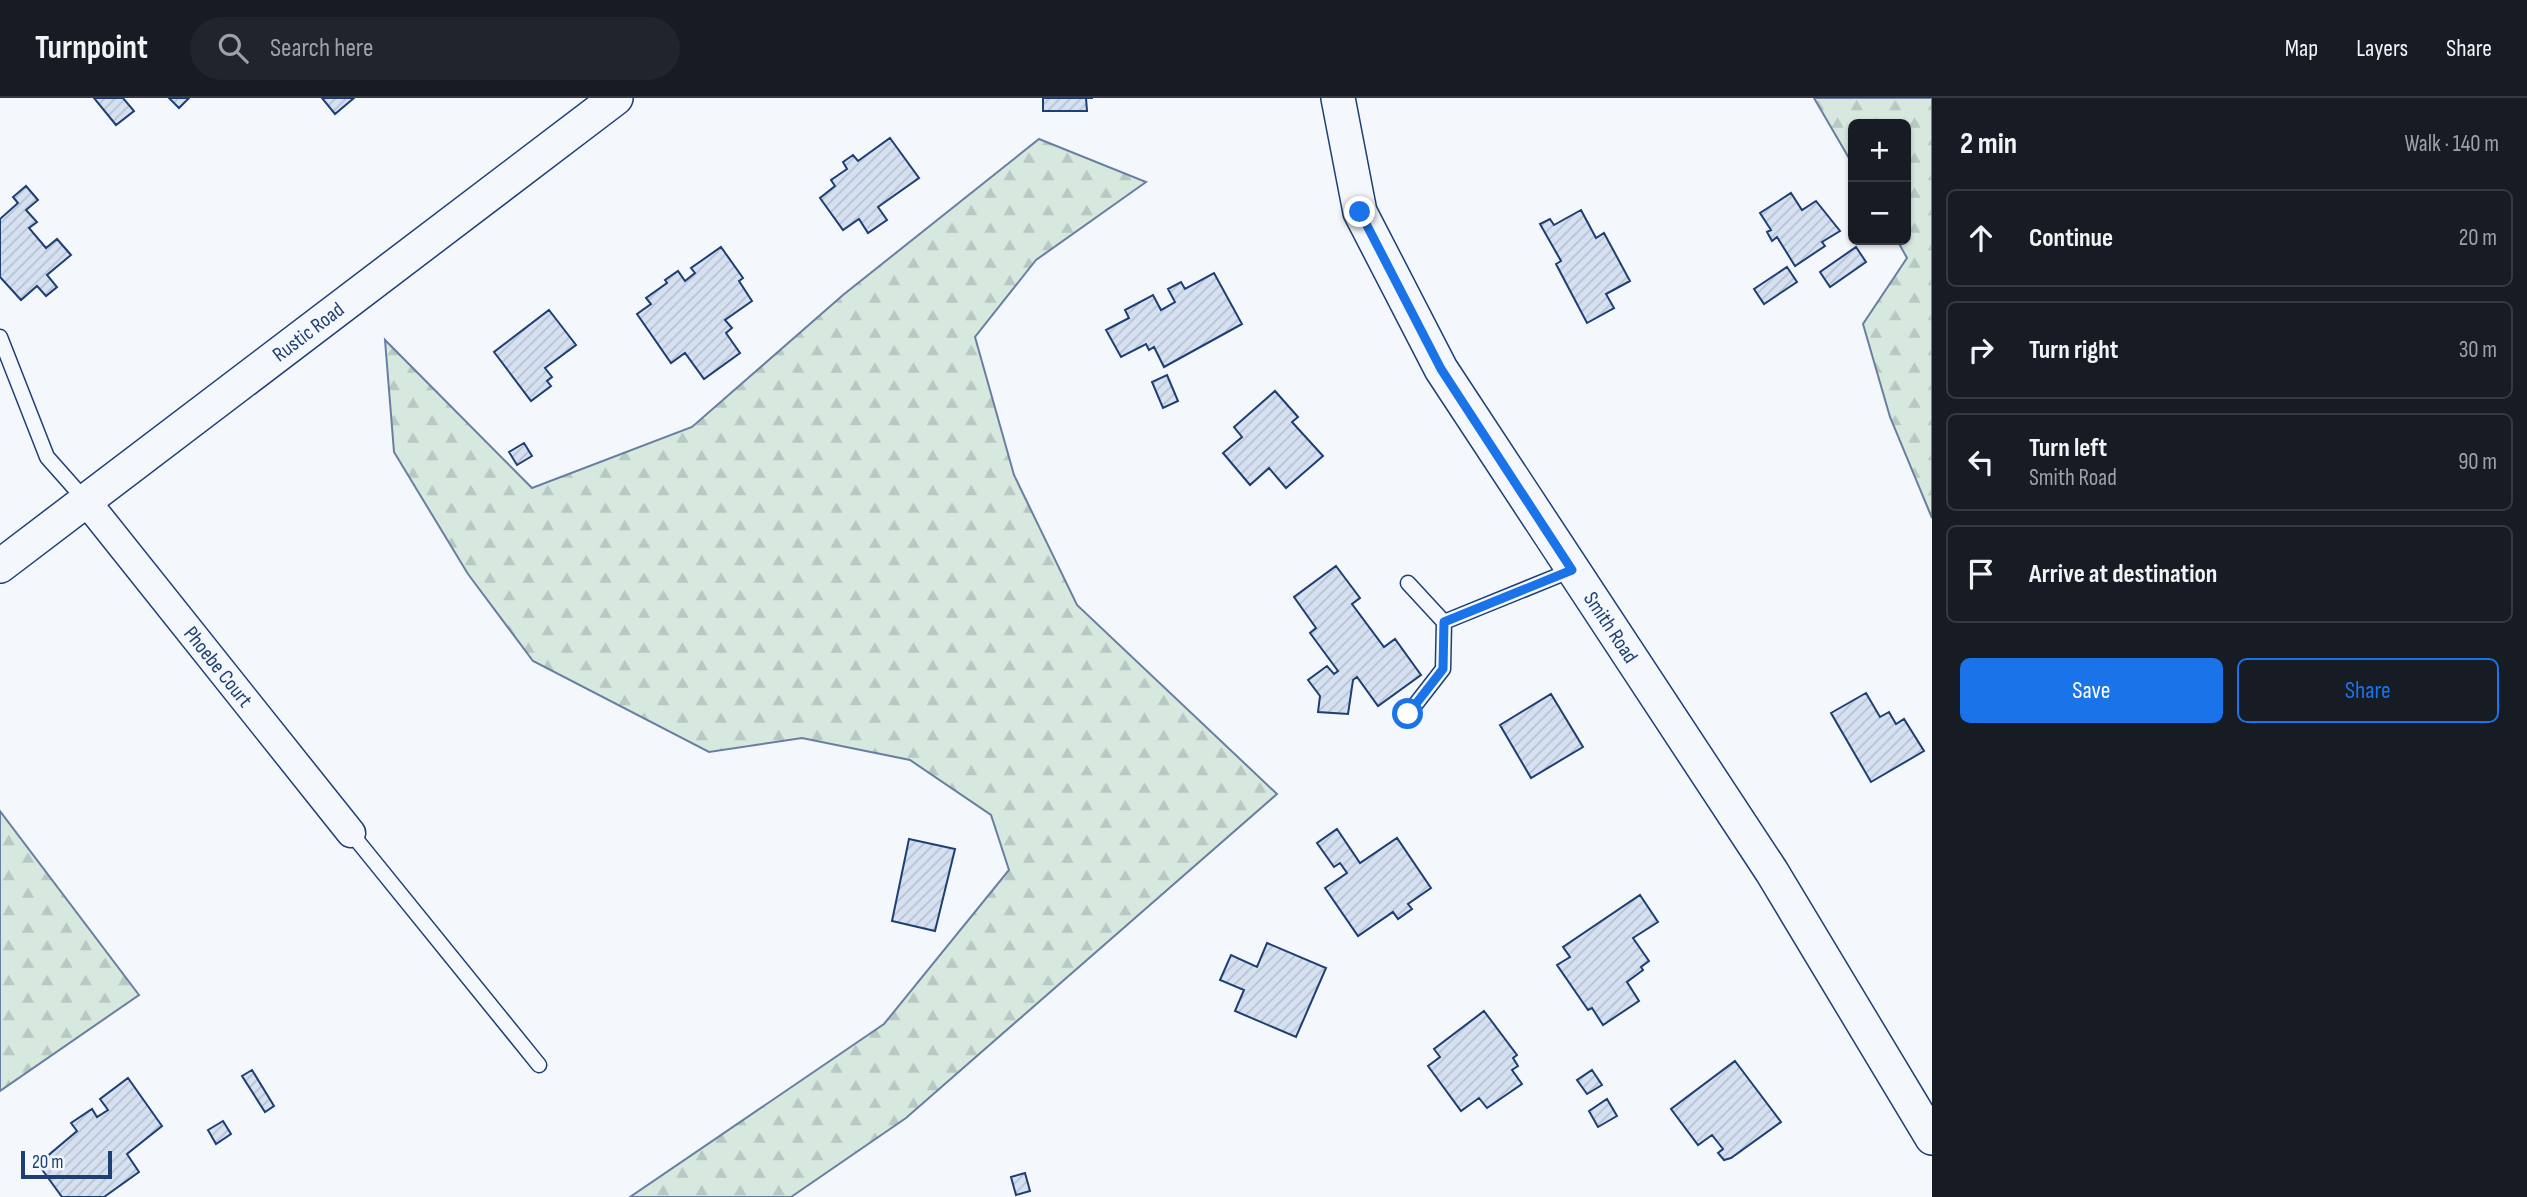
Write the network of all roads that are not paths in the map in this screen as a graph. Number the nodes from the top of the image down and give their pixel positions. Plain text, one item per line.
1 (616, 98) edge
2 (1338, 98) edge
3 (0, 337) edge
4 (86, 500) junction
5 (0, 566) edge
6 (1572, 570) junction
7 (1408, 583) dead end
8 (1444, 622) junction
9 (1408, 714) dead end
10 (351, 833) joint
11 (539, 1065) dead end
12 (1932, 1138) edge

1 - 4 street, Rustic Road
2 - 6 street, Smith Road
3 - 4 lane
4 - 5 street, Rustic Road
4 - 10 street, Phoebe Court
6 - 8 lane
6 - 12 street, Smith Road
7 - 8 lane
8 - 9 lane
10 - 11 lane

